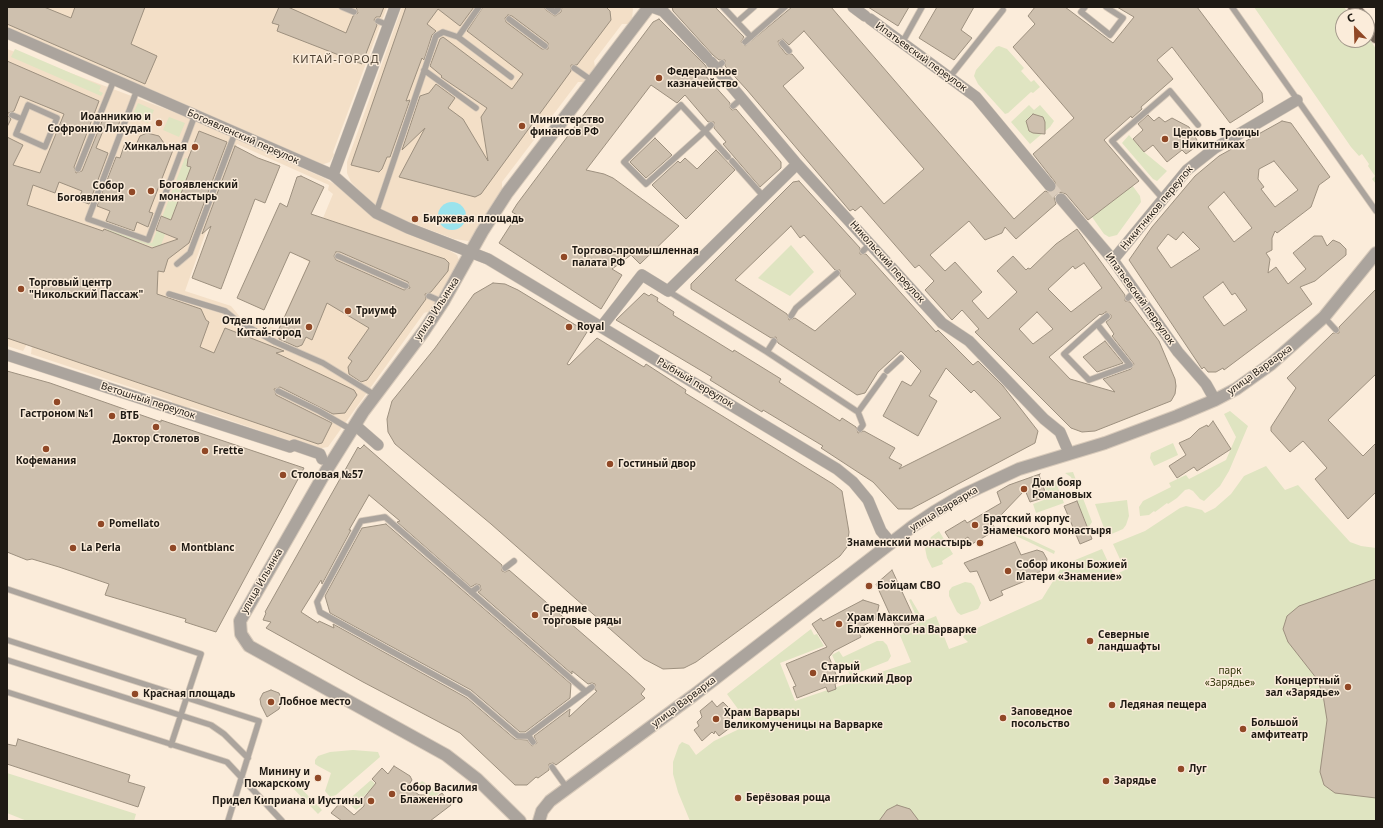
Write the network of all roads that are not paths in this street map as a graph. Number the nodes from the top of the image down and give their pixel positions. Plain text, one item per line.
1 (395, 7) edge
2 (479, 7) edge
3 (548, 7) edge
4 (649, 7) edge
5 (652, 7) edge
6 (723, 7) edge
7 (754, 7) edge
8 (853, 7) edge
9 (922, 7) edge
10 (1085, 7) edge
11 (1106, 7) edge
12 (1232, 7) edge
13 (344, 8) edge
14 (780, 8) edge
15 (558, 9) dead end
16 (1003, 10) dead end
17 (354, 12) dead end
18 (509, 19) dead end
19 (738, 22) junction
20 (7, 33) edge
21 (458, 37) junction
22 (751, 37) junction
23 (745, 42) dead end
24 (782, 43) dead end
25 (902, 43) junction
26 (545, 46) dead end
27 (789, 51) dead end
28 (574, 68) dead end
29 (424, 70) junction
30 (511, 78) dead end
31 (949, 78) junction
32 (114, 80) junction
33 (591, 80) junction
34 (137, 90) junction
35 (1297, 100) junction
36 (476, 108) dead end
37 (12, 115) dead end
38 (195, 115) junction
39 (22, 119) junction
40 (711, 125) dead end
41 (1198, 125) dead end
42 (705, 131) junction
43 (235, 133) junction
44 (797, 164) junction
45 (78, 169) dead end
46 (333, 175) junction
47 (1050, 186) tunnel mouth
48 (764, 197) junction
49 (1061, 199) tunnel mouth
50 (1163, 199) junction
51 (1376, 211) edge
52 (376, 213) junction
53 (471, 252) junction
54 (1376, 253) edge
55 (338, 256) dead end
56 (1113, 260) junction
57 (177, 264) dead end
58 (837, 272) dead end
59 (406, 286) dead end
60 (668, 291) junction
61 (168, 294) dead end
62 (429, 296) dead end
63 (443, 302) junction
64 (791, 316) dead end
65 (1107, 316) dead end
66 (1324, 317) junction
67 (1097, 324) junction
68 (602, 326) junction
69 (1336, 330) dead end
70 (774, 341) dead end
71 (767, 352) junction
72 (7, 355) edge
73 (901, 358) dead end
74 (278, 391) dead end
75 (376, 395) junction
76 (1215, 400) junction
77 (858, 412) junction
78 (353, 428) junction
79 (860, 429) dead end
80 (378, 444) dead end
81 (1069, 453) junction
82 (327, 460) junction
83 (891, 543) junction
84 (514, 561) dead end
85 (505, 568) dead end
86 (477, 588) dead end
87 (7, 589) edge
88 (471, 592) junction
89 (7, 640) edge
90 (7, 660) edge
91 (592, 687) dead end
92 (7, 692) edge
93 (584, 694) junction
94 (187, 697) junction
95 (181, 716) junction
96 (528, 735) junction
97 (533, 742) dead end
98 (172, 745) junction
99 (248, 758) junction
100 (552, 767) dead end
101 (242, 779) junction
102 (567, 788) junction
103 (228, 821) edge
104 (282, 821) edge
105 (520, 821) edge
106 (539, 821) edge

1 - 46 street
2 - 21 lane
3 - 15 lane
4 - 33 street, улица Ильинка
5 - 44 street, Никольский переулок
6 - 19 lane
7 - 19 lane
8 - 25 street, Ипатьевский переулок
9 - 25 lane
10 - 11 lane
12 - 35 lane
13 - 17 lane
14 - 22 lane
16 - 31 lane
18 - 26 lane
19 - 22 lane
20 - 32 street, Богоявленский переулок
21 - 29 lane
21 - 30 lane
22 - 23 lane
24 - 27 lane
25 - 31 street, Ипатьевский переулок
28 - 33 lane
29 - 36 lane
29 - 52 lane
31 - 47 street, Ипатьевский переулок
32 - 34 street, Богоявленский переулок
32 - 45 lane
33 - 53 street, улица Ильинка
34 - 38 street, Богоявленский переулок
34 - 38 lane
35 - 50 street, Никитников переулок
35 - 51 lane
37 - 39 lane
38 - 43 street, Богоявленский переулок
39 - 39 lane
40 - 42 lane
41 - 50 lane
42 - 42 lane
42 - 48 lane
43 - 46 street, Богоявленский переулок
43 - 57 lane
44 - 48 street
44 - 81 street, Никольский переулок
46 - 52 street, Богоявленский переулок
48 - 60 street
49 - 56 street, Ипатьевский переулок
50 - 56 street, Никитников переулок
52 - 53 street, Богоявленский переулок
53 - 63 street, улица Ильинка
53 - 68 street, Рыбный переулок
54 - 66 street, улица Варварка
55 - 59 lane
56 - 76 street, Ипатьевский переулок
58 - 64 lane
60 - 68 street
60 - 71 lane
61 - 75 lane
62 - 63 lane
63 - 75 street, улица Ильинка
65 - 67 lane
66 - 69 lane
66 - 76 street, улица Варварка
67 - 67 lane
68 - 83 street, Рыбный переулок
70 - 71 lane
71 - 77 lane
72 - 82 street, Ветошный переулок
73 - 77 lane
74 - 78 lane
75 - 78 street, улица Ильинка
76 - 81 street, улица Варварка
77 - 79 lane
78 - 80 street
78 - 82 street, улица Ильинка
81 - 83 street, улица Варварка
82 - 105 street, улица Ильинка
83 - 102 street, улица Варварка
84 - 85 lane
86 - 88 lane
87 - 94 lane
88 - 93 lane
88 - 96 lane
89 - 94 lane
90 - 95 lane
91 - 93 lane
92 - 98 lane
93 - 96 lane
94 - 95 lane
94 - 99 lane
95 - 98 lane
95 - 99 lane
96 - 97 lane
98 - 101 lane
99 - 101 lane
100 - 102 lane
101 - 103 lane
101 - 104 lane
102 - 106 street, улица Варварка

